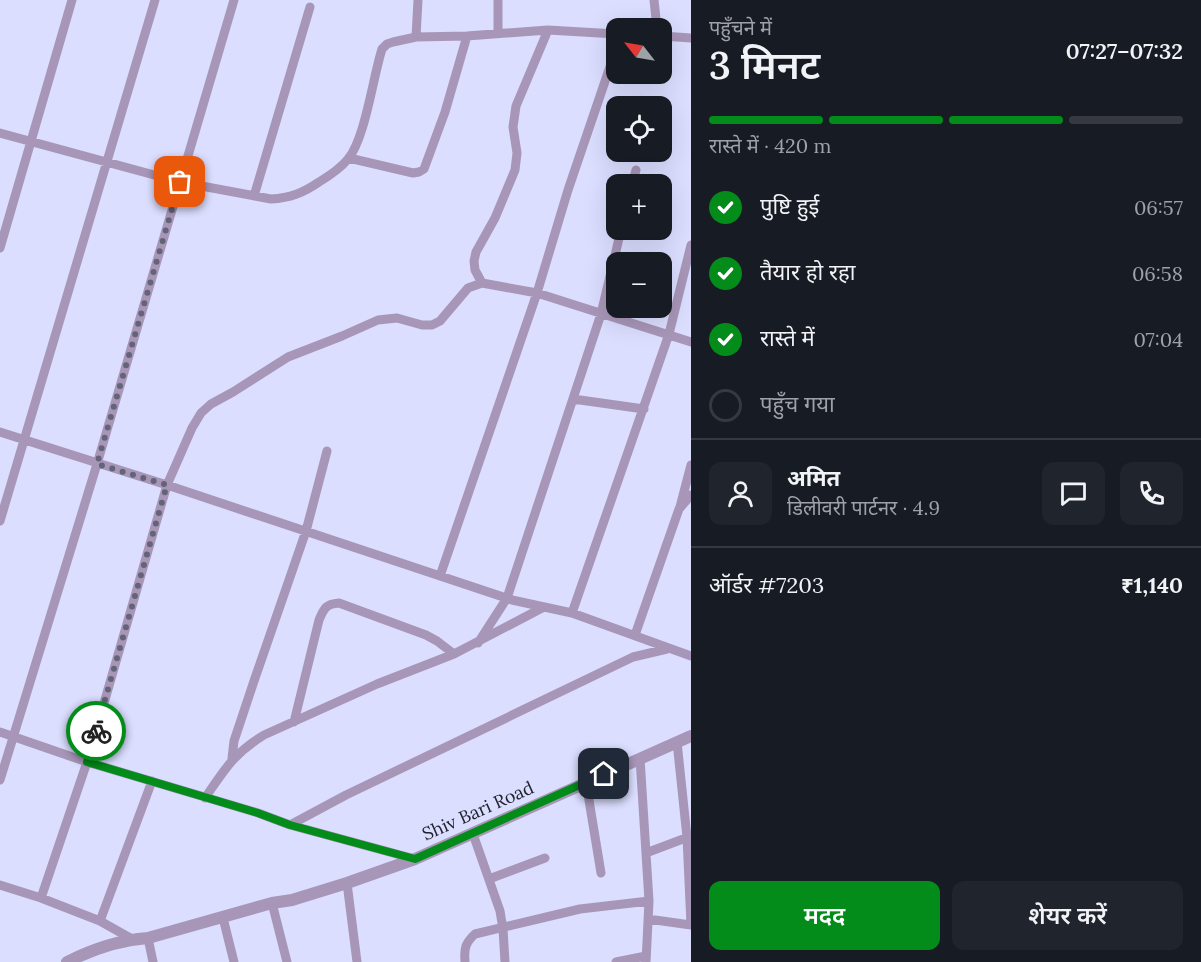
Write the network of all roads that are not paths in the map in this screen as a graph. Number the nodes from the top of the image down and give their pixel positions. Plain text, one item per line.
1 (72, 0) edge
2 (155, 0) edge
3 (234, 0) edge
4 (418, 0) edge
5 (498, 0) edge
6 (654, 0) edge
7 (310, 7) dead end
8 (656, 18) edge
9 (548, 30) junction
10 (498, 33) junction
11 (606, 33) edge
12 (467, 36) junction
13 (416, 37) junction
14 (672, 37) edge
15 (691, 38) edge
16 (606, 78) edge
17 (0, 133) edge
18 (31, 141) junction
19 (349, 158) junction
20 (107, 161) junction
21 (636, 170) dead end
22 (635, 174) edge
23 (180, 182) junction
24 (254, 196) junction
25 (619, 240) edge
26 (691, 245) edge
27 (0, 248) edge
28 (482, 283) junction
29 (681, 285) junction
30 (691, 290) edge
31 (537, 293) junction
32 (601, 314) junction
33 (669, 334) junction
34 (691, 342) edge
35 (573, 399) junction
36 (644, 409) junction
37 (0, 432) edge
38 (25, 440) junction
39 (327, 452) dead end
40 (97, 464) junction
41 (691, 465) edge
42 (167, 485) junction
43 (691, 495) edge
44 (679, 509) junction
45 (0, 521) edge
46 (306, 531) junction
47 (440, 576) junction
48 (507, 598) junction
49 (544, 607) junction
50 (572, 613) junction
51 (635, 635) junction
52 (478, 643) junction
53 (668, 649) junction
54 (454, 654) junction
55 (691, 656) edge
56 (294, 722) junction
57 (0, 732) edge
58 (691, 736) edge
59 (13, 737) junction
60 (677, 742) junction
61 (232, 758) junction
62 (640, 758) junction
63 (87, 762) junction
64 (0, 780) edge
65 (152, 781) junction
66 (586, 782) junction
67 (205, 798) junction
68 (290, 825) junction
69 (473, 834) junction
70 (689, 837) edge
71 (646, 853) junction
72 (545, 858) dead end
73 (415, 859) junction
74 (601, 873) dead end
75 (489, 879) junction
76 (347, 884) junction
77 (1, 887) edge
78 (41, 898) junction
79 (649, 901) junction
80 (272, 903) junction
81 (223, 918) junction
82 (648, 919) junction
83 (100, 921) junction
84 (691, 925) edge
85 (504, 929) junction
86 (148, 938) junction
87 (132, 939) junction
88 (646, 959) edge
89 (67, 962) edge
90 (153, 962) edge
91 (234, 962) edge
92 (287, 962) edge
93 (357, 962) edge
94 (465, 962) edge
95 (505, 962) edge
96 (616, 962) edge

1 - 18 street
2 - 20 street
3 - 23 street
4 - 13 street
5 - 10 street
6 - 8 street
7 - 24 street
9 - 10 street
9 - 11 street
9 - 28 street
10 - 12 street
12 - 13 street
12 - 19 street
13 - 19 street
14 - 15 street
16 - 31 street
17 - 18 street
18 - 20 street
18 - 27 street
19 - 24 street
20 - 23 street
20 - 38 street
21 - 22 street
23 - 24 street
23 - 40 street
25 - 32 street
26 - 29 street
28 - 31 street
28 - 42 street
29 - 30 street
29 - 33 street
31 - 32 street
31 - 47 street
32 - 33 street
32 - 35 street
33 - 34 street
33 - 36 street
35 - 36 street
35 - 48 street
36 - 50 street
37 - 38 street
38 - 40 street
38 - 45 street
39 - 46 street
40 - 42 street
40 - 59 street
41 - 44 street
42 - 46 street
42 - 63 street
43 - 44 street
44 - 51 street
46 - 47 street
46 - 61 street
47 - 48 street
48 - 49 street
48 - 52 street
49 - 50 street
49 - 52 street
50 - 51 street
51 - 53 street
52 - 54 street
53 - 55 street
53 - 68 street
54 - 56 street
54 - 56 street
56 - 61 street
57 - 59 street
58 - 60 street, Shiv Bari Road
59 - 63 street
59 - 64 street
60 - 62 street, Shiv Bari Road
60 - 70 street
61 - 67 street
62 - 66 street, Shiv Bari Road
62 - 71 street
63 - 65 street
63 - 78 street
65 - 67 street
65 - 83 street
66 - 69 street, Shiv Bari Road
66 - 74 street
67 - 68 street
68 - 73 street
69 - 73 street, Shiv Bari Road
69 - 75 street
70 - 71 street
70 - 84 street
71 - 79 street
72 - 75 street
73 - 76 street, Shiv Bari Road
75 - 85 street
76 - 80 street, Shiv Bari Road
76 - 93 street
77 - 78 street
78 - 83 street
79 - 82 street
79 - 85 street
80 - 81 street, Shiv Bari Road
80 - 92 street
81 - 86 street, Shiv Bari Road
81 - 91 street
82 - 84 street
82 - 88 street
83 - 87 street
85 - 94 street
85 - 95 street
86 - 87 street, Shiv Bari Road
86 - 90 street
87 - 89 street, Shiv Bari Road
88 - 96 street

